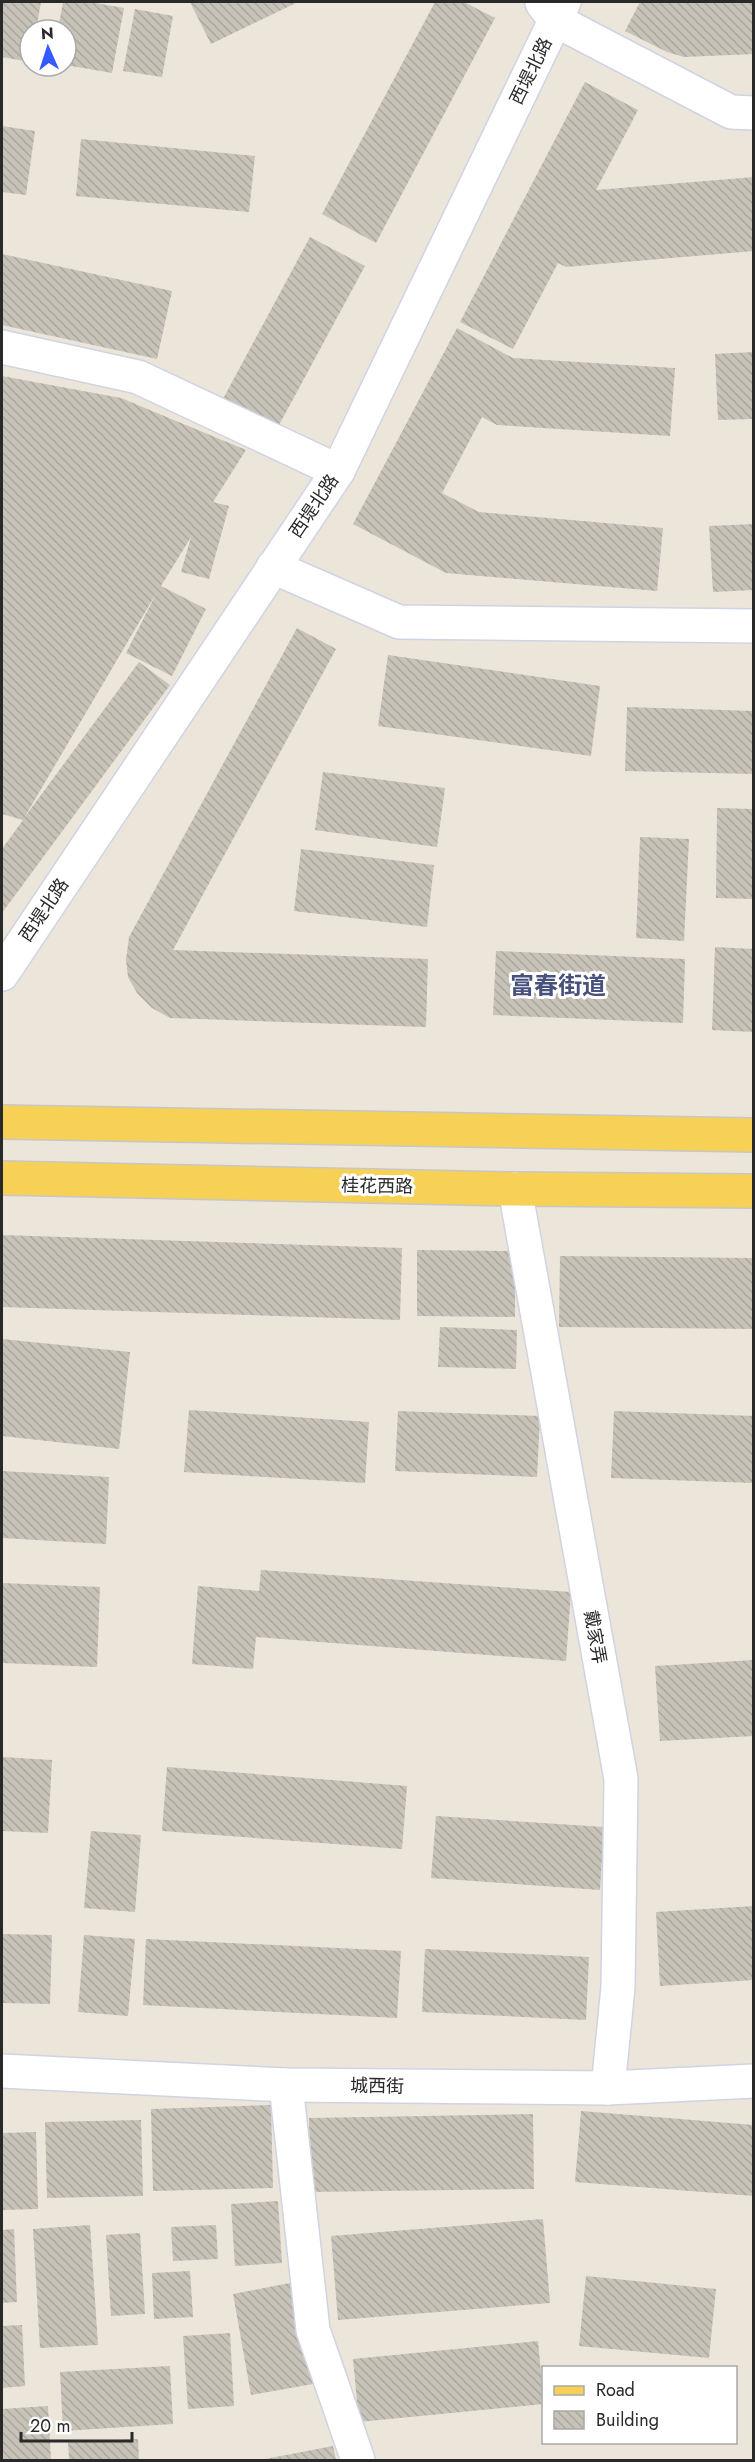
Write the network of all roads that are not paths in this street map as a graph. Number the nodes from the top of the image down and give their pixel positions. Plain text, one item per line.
1 (554, 8) edge
2 (753, 113) edge
3 (2, 347) edge
4 (338, 471) junction
5 (273, 567) junction
6 (753, 626) edge
7 (2, 974) edge
8 (2, 1122) edge
9 (753, 1135) edge
10 (2, 1178) edge
11 (515, 1189) junction
12 (753, 1191) edge
13 (2, 2071) edge
14 (753, 2081) edge
15 (286, 2085) junction
16 (608, 2088) junction
17 (358, 2460) edge

1 - 2 street
1 - 4 street, 西堤北路
3 - 4 street
4 - 5 street, 西堤北路
5 - 6 street
5 - 7 street, 西堤北路
8 - 9 main road
10 - 11 main road, 桂花西路
11 - 12 main road, 桂花西路
11 - 16 street, 戴家弄
13 - 15 street, 城西街
14 - 16 street, 城西街
15 - 16 street, 城西街
15 - 17 street

